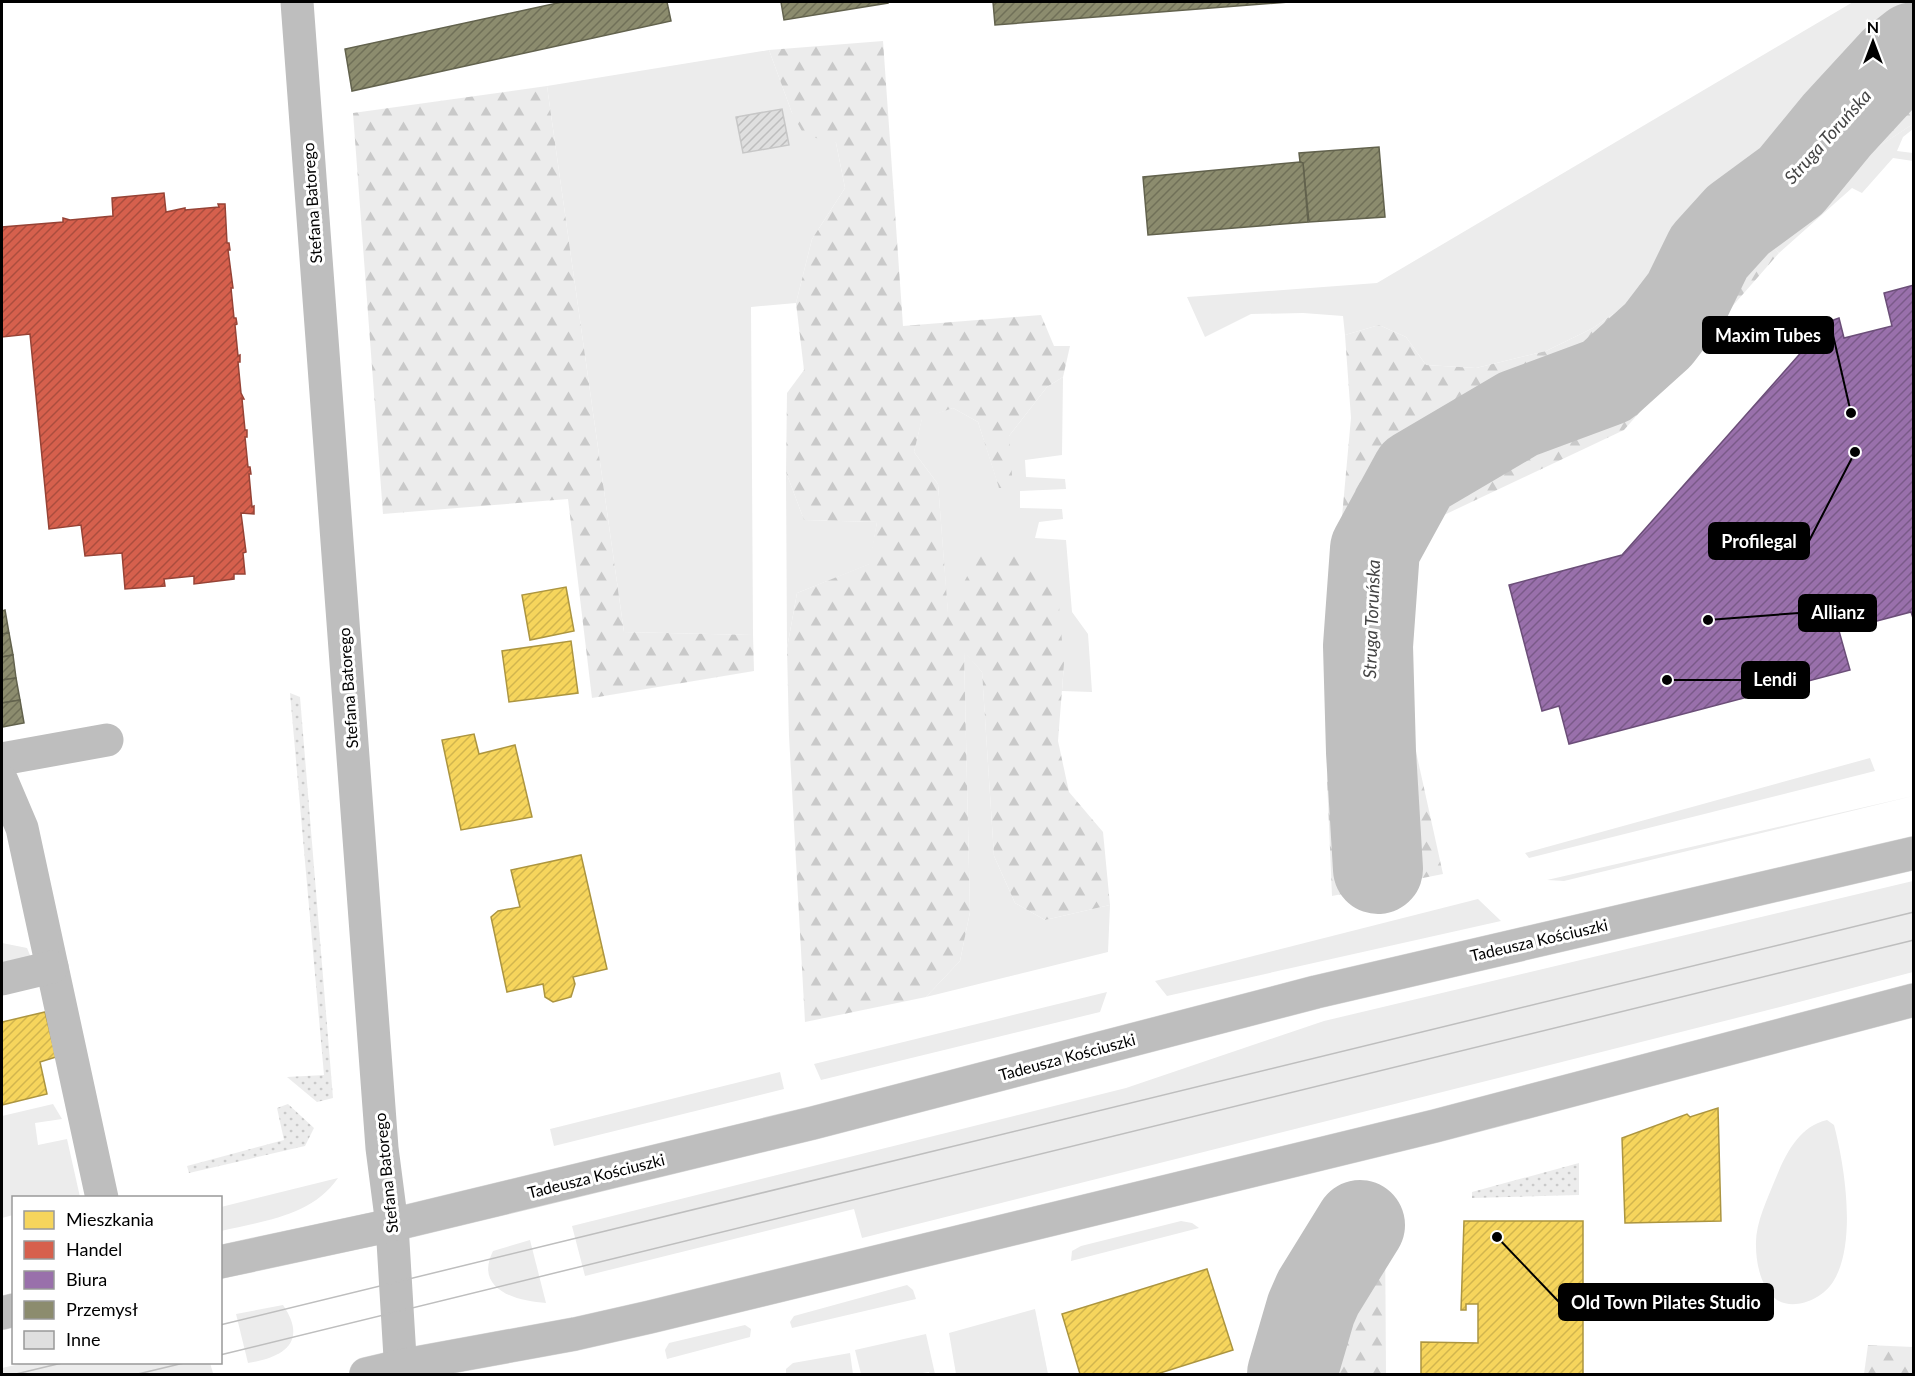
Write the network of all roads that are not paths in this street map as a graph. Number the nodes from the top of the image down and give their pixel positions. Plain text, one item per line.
1 (297, 2) edge
2 (107, 741) dead end
3 (2, 759) edge
4 (2, 781) edge
5 (1914, 853) edge
6 (52, 967) junction
7 (2, 979) edge
8 (1914, 1000) edge
9 (102, 1196) edge
10 (392, 1225) junction
11 (222, 1262) edge
12 (401, 1370) edge
13 (366, 1374) edge

1 - 10 main road, Stefana Batorego
2 - 3 main road
4 - 6 main road
5 - 10 main road, Tadeusza Kościuszki
6 - 7 main road
6 - 9 main road
8 - 12 main road
10 - 11 main road, Tadeusza Kościuszki
10 - 12 main road, Stefana Batorego
12 - 13 main road

